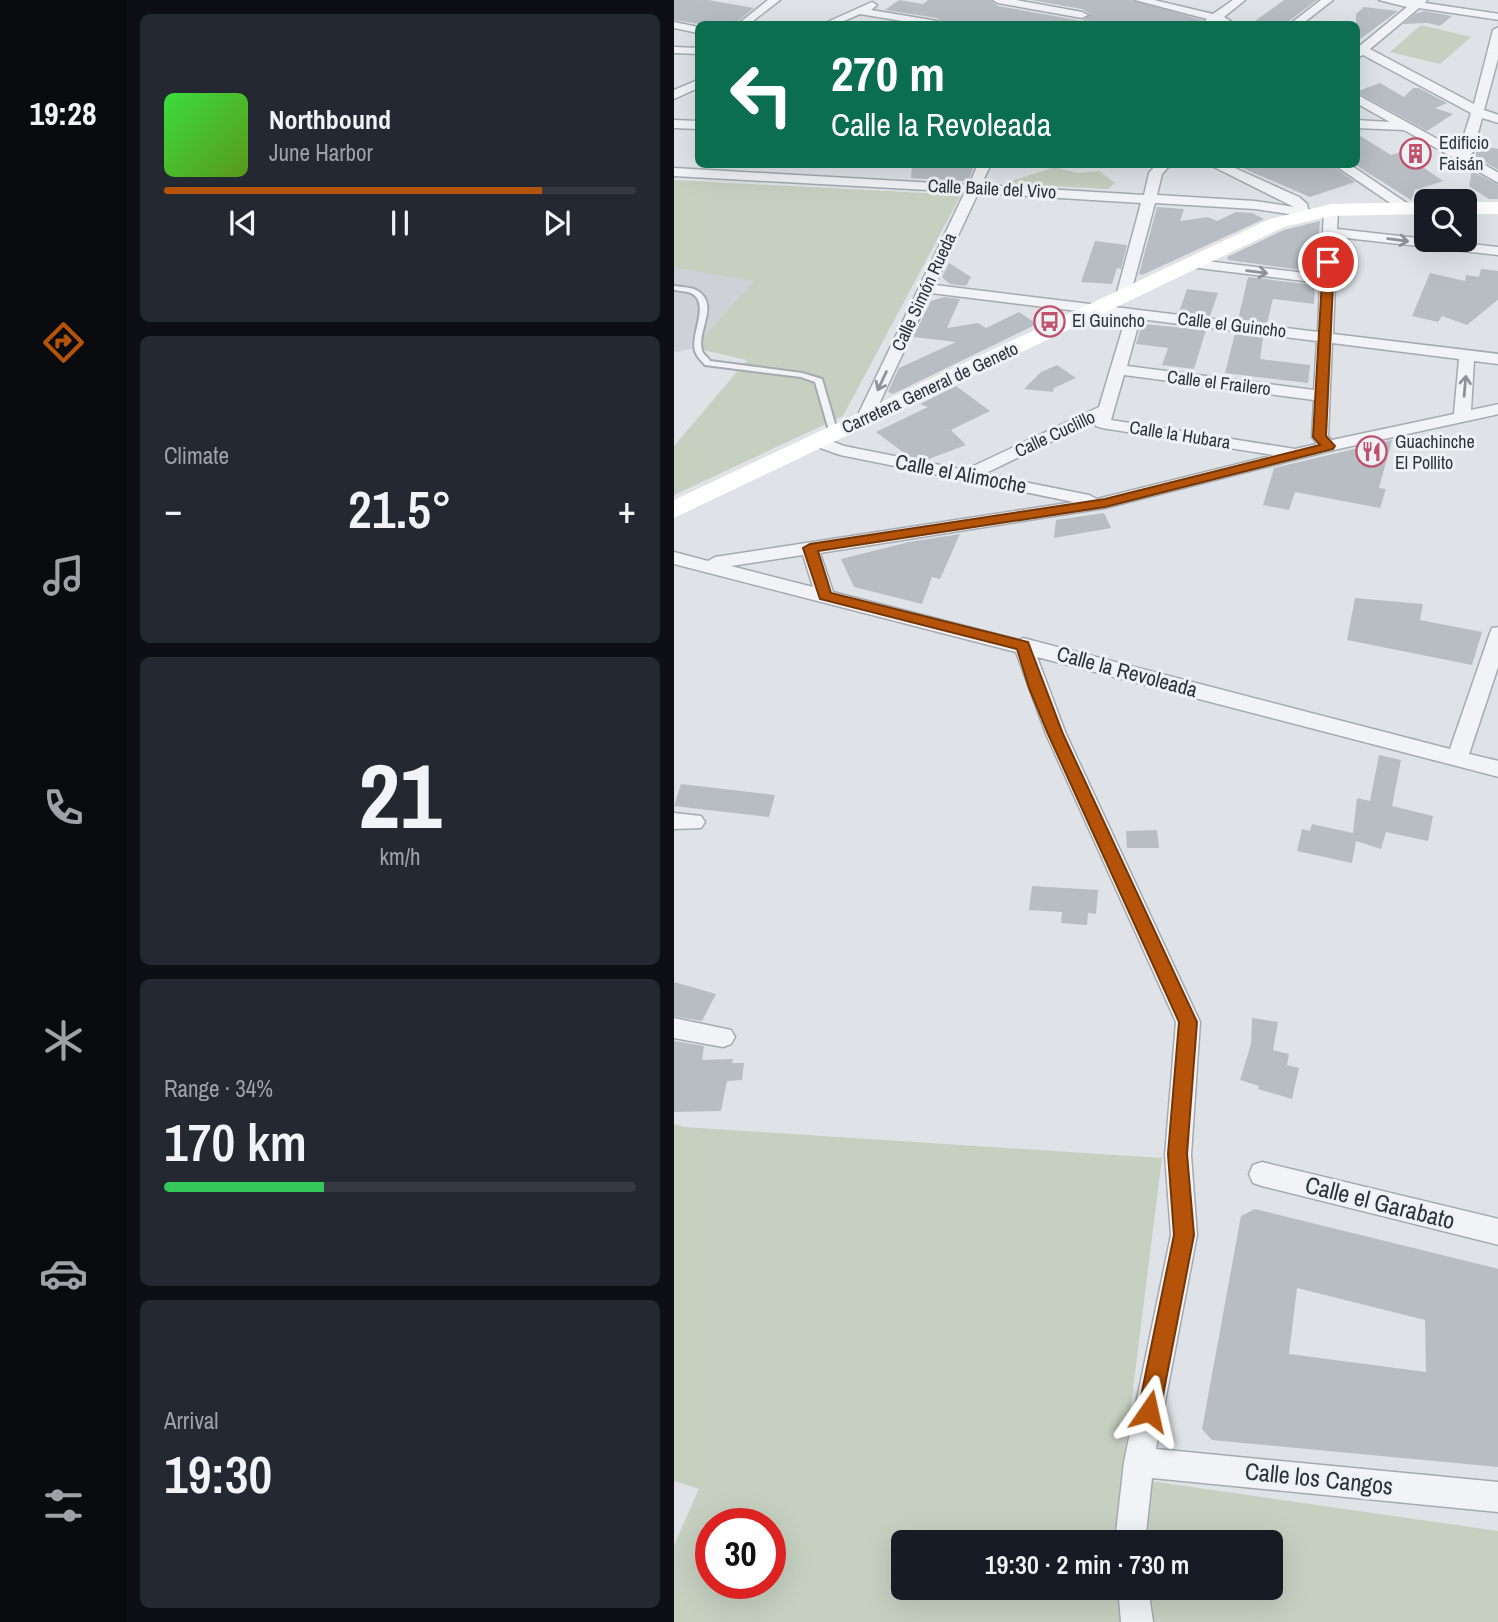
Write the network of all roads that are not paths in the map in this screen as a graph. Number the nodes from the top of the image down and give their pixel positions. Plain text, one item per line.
1 (759, 0) edge
2 (882, 0) edge
3 (998, 0) edge
4 (1140, 0) edge
5 (1240, 0) edge
6 (1328, 0) edge
7 (1384, 0) edge
8 (774, 1) edge
9 (1419, 3) edge
10 (859, 10) junction
11 (1498, 18) edge
12 (747, 21) edge
13 (835, 21) edge
14 (920, 21) edge
15 (1077, 21) edge
16 (1212, 21) edge
17 (1299, 21) edge
18 (674, 25) edge
19 (695, 29) edge
20 (1498, 30) edge
21 (674, 50) edge
22 (695, 51) edge
23 (1360, 51) edge
24 (1360, 52) edge
25 (1360, 99) edge
26 (1477, 111) junction
27 (1498, 119) edge
28 (674, 124) edge
29 (1360, 124) edge
30 (695, 125) edge
31 (1408, 127) junction
32 (1460, 156) junction
33 (983, 168) edge
34 (1161, 168) edge
35 (1223, 168) edge
36 (1346, 168) edge
37 (674, 172) edge
38 (1498, 179) edge
39 (973, 188) junction
40 (1149, 198) junction
41 (1414, 206) edge
42 (1414, 208) edge
43 (1477, 208) edge
44 (1498, 208) edge
45 (1331, 210) junction
46 (1309, 214) junction
47 (1330, 232) junction
48 (1498, 251) edge
49 (1190, 263) junction
50 (1328, 280) junction
51 (674, 288) edge
52 (924, 288) junction
53 (1129, 305) junction
54 (1098, 309) junction
55 (693, 317) dead end
56 (1323, 336) junction
57 (686, 350) dead end
58 (1467, 355) junction
59 (1498, 359) edge
60 (1116, 369) junction
61 (1322, 396) junction
62 (1498, 409) edge
63 (1104, 416) junction
64 (1462, 417) junction
65 (864, 419) junction
66 (826, 438) junction
67 (1328, 446) junction
68 (1299, 454) junction
69 (966, 476) junction
70 (1105, 503) junction
71 (674, 510) edge
72 (810, 548) junction
73 (674, 558) edge
74 (704, 565) junction
75 (825, 596) junction
76 (1498, 634) edge
77 (1023, 645) junction
78 (1457, 758) junction
79 (1498, 769) edge
80 (674, 1028) edge
81 (723, 1037) dead end
82 (1262, 1174) dead end
83 (1498, 1232) edge
84 (1139, 1461) junction
85 (1498, 1497) edge
86 (1131, 1530) edge
87 (1134, 1600) edge
88 (1137, 1622) edge

1 - 8 street
2 - 10 street
3 - 15 street
4 - 16 street
5 - 16 street
6 - 17 street
7 - 9 street
8 - 12 street
9 - 11 street
9 - 23 street
10 - 13 street
10 - 14 street
18 - 19 street
20 - 26 street
21 - 22 street
24 - 26 street
25 - 31 street
26 - 27 street
26 - 32 street
28 - 30 street
29 - 31 street
31 - 32 street
32 - 38 street
33 - 39 street, Calle Simón Rueda
34 - 40 street, Calle Cuclillo
35 - 46 street
36 - 41 street
37 - 39 street, Calle Baile del Vivo
39 - 40 street, Calle Baile del Vivo
39 - 52 street, Calle Simón Rueda
40 - 46 street, Calle Baile del Vivo
40 - 53 street, Calle Cuclillo
42 - 45 main road, Carretera General de Geneto
43 - 44 main road
45 - 46 main road, Carretera General de Geneto
45 - 47 street
46 - 49 main road, Carretera General de Geneto
47 -> 48 street
47 - 50 street
49 -> 50 street
49 - 53 main road, Carretera General de Geneto
50 - 56 street
51 - 55 lane
52 - 54 street
52 -> 65 street, Calle Simón Rueda
53 - 54 main road, Carretera General de Geneto
53 - 56 street, Calle el Guincho
53 - 60 street, Calle Cuclillo
54 - 65 main road, Carretera General de Geneto
56 - 58 street, Calle el Guincho
56 - 61 street
57 - 66 lane
58 - 59 street, Calle el Guincho
64 -> 58 street
60 - 61 street, Calle el Frailero
60 - 63 street, Calle Cuclillo
61 - 67 street
62 - 64 street
63 - 68 street, Calle la Hubara
63 - 69 street, Calle Cuclillo
64 - 67 street
65 - 66 main road, Carretera General de Geneto
66 - 69 street, Calle el Alimoche
66 - 71 main road, Carretera General de Geneto
67 - 68 street
68 - 70 street
69 - 70 street, Calle el Alimoche
70 - 72 street
72 - 74 street
72 - 75 street
73 - 74 street, Calle la Revoleada
74 - 75 street, Calle la Revoleada
75 - 77 street, Calle la Revoleada
76 - 78 street
77 - 78 street, Calle la Revoleada
77 - 84 street
78 - 79 street, Calle la Revoleada
80 - 81 street
82 - 83 street, Calle el Garabato
84 - 85 street, Calle los Cangos
84 - 86 street
87 - 88 street

